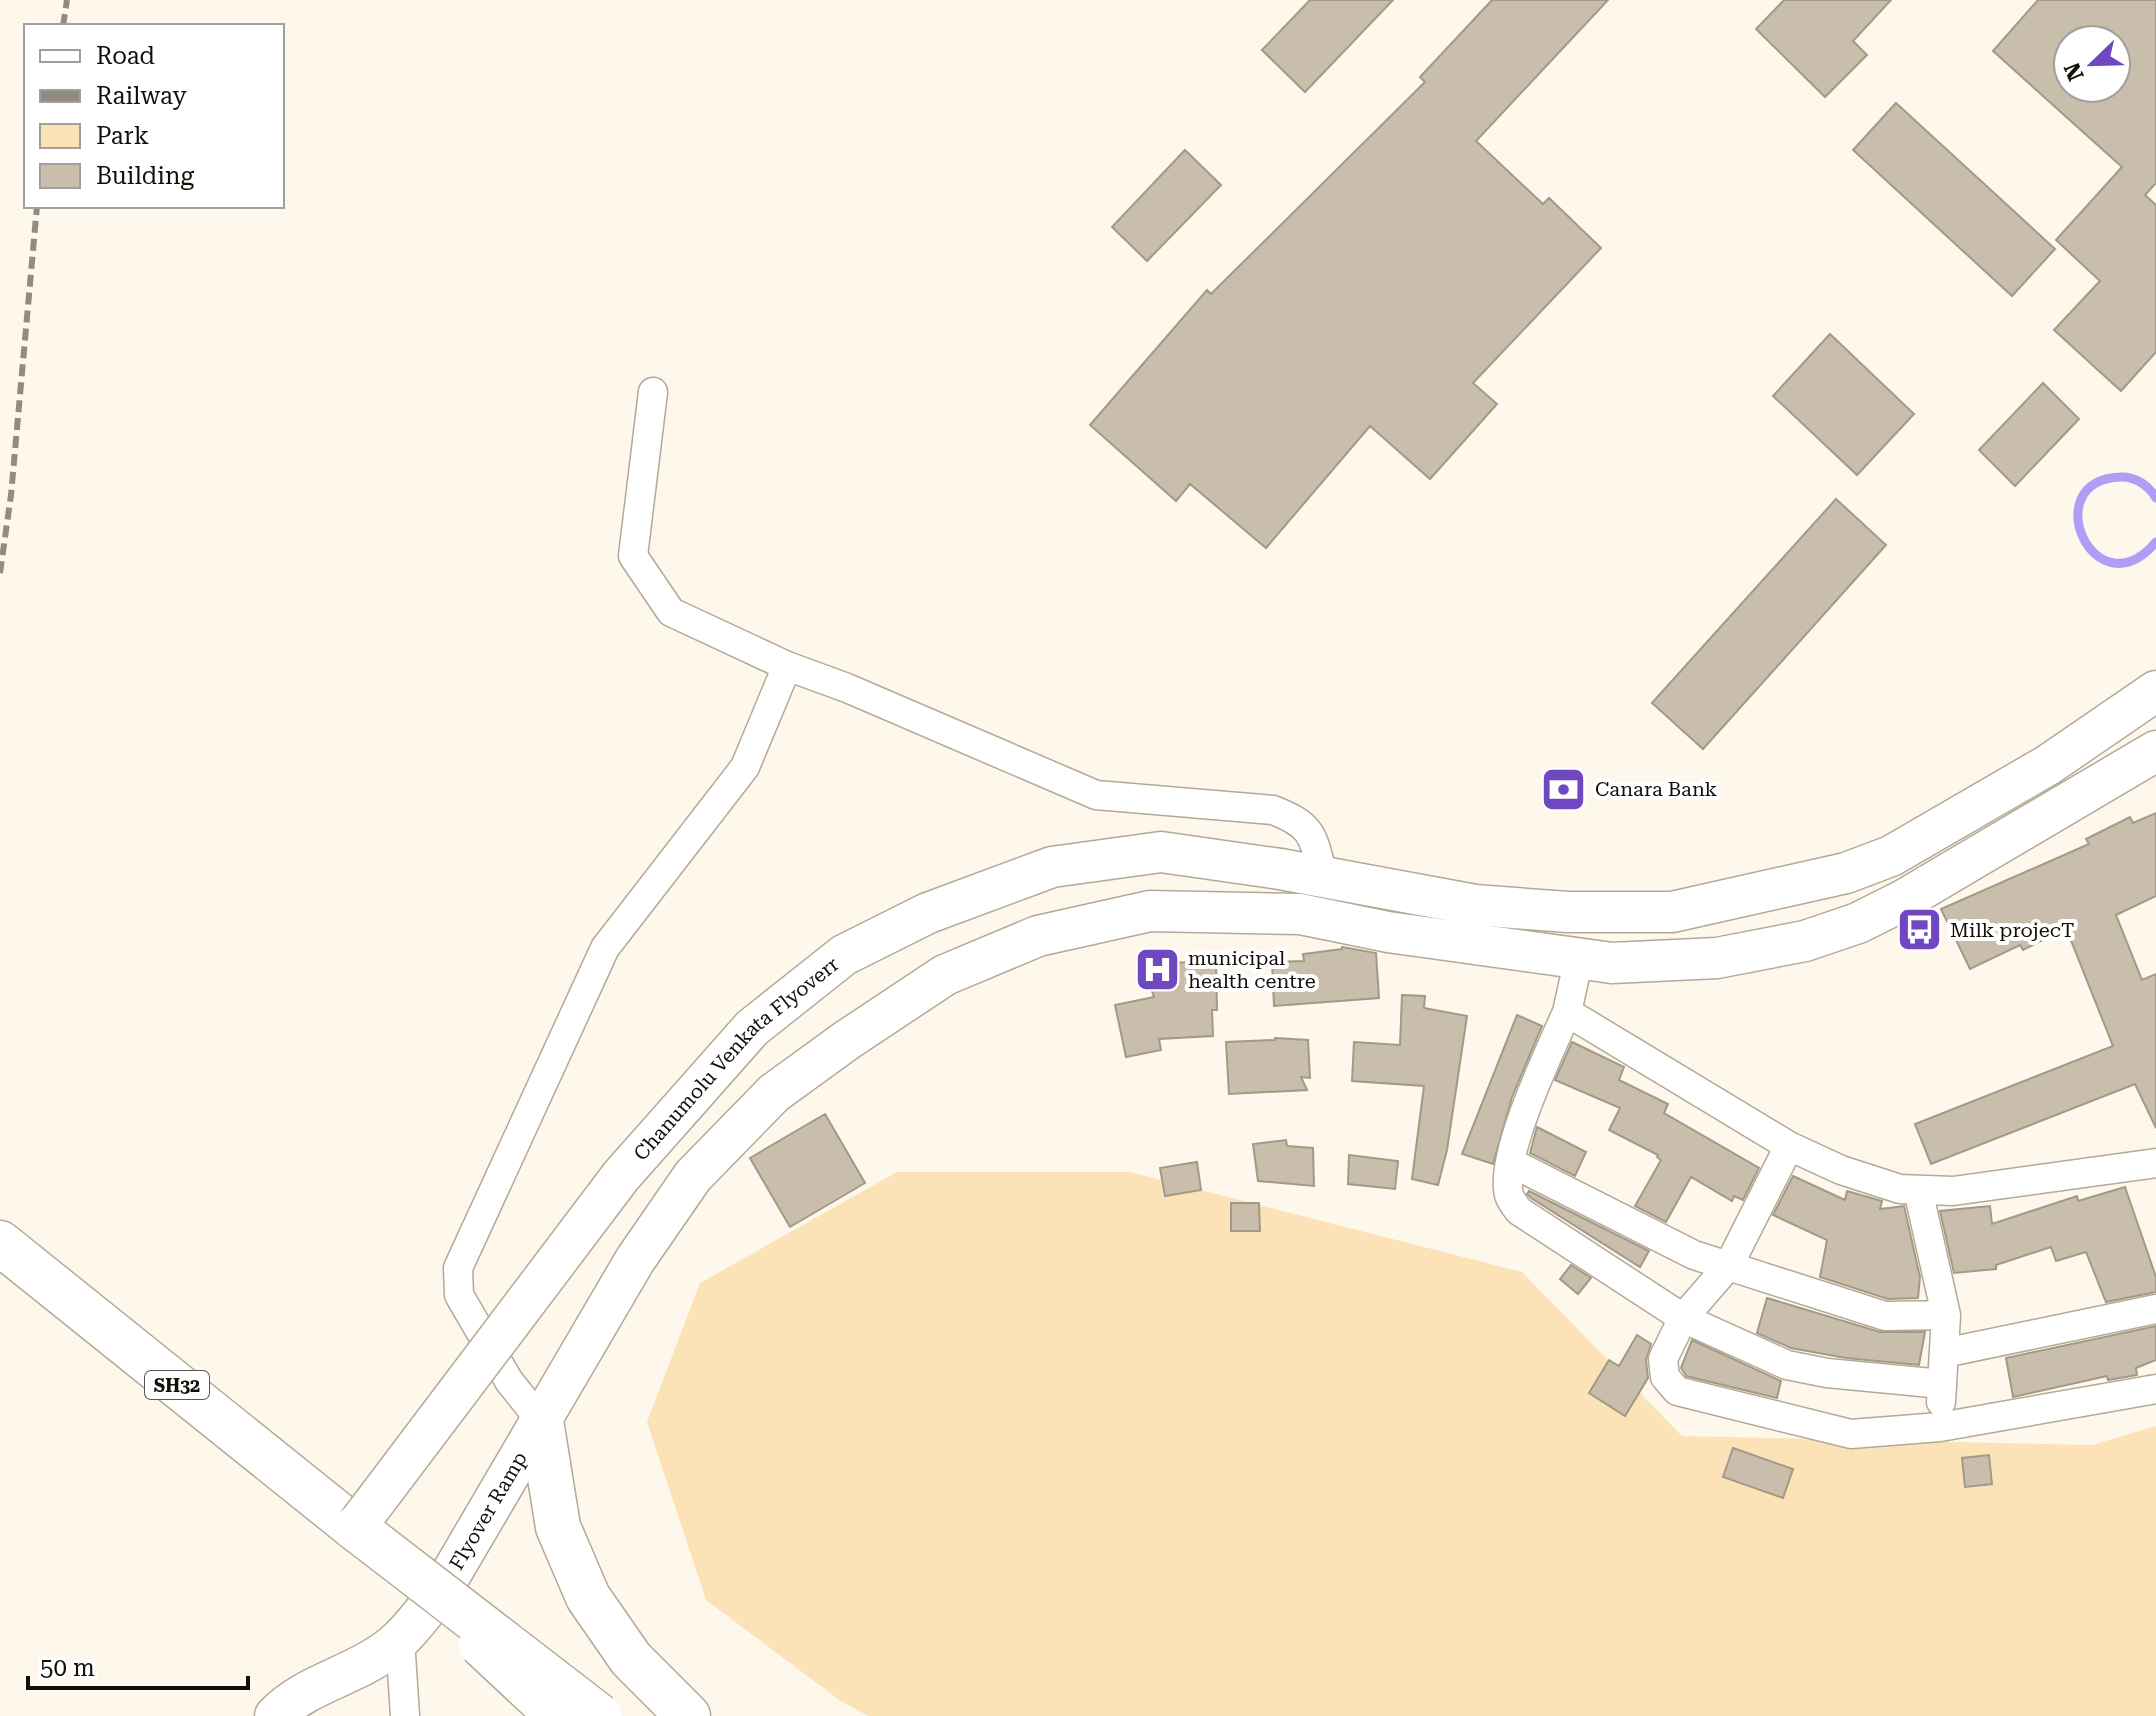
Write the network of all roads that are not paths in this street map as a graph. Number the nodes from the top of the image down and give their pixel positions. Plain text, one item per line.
1 (653, 392) dead end
2 (787, 666) junction
3 (2156, 691) edge
4 (2156, 751) edge
5 (1323, 877) junction
6 (1579, 958) junction
7 (1567, 1012) junction
8 (1789, 1146) junction
9 (1510, 1162) junction
10 (2156, 1163) edge
11 (1918, 1190) junction
12 (0, 1243) edge
13 (1729, 1265) junction
14 (2156, 1309) edge
15 (1946, 1315) junction
16 (1683, 1318) junction
17 (1944, 1353) junction
18 (1942, 1384) junction
19 (2156, 1389) edge
20 (541, 1421) junction
21 (1940, 1427) junction
22 (361, 1534) junction
23 (400, 1639) junction
24 (275, 1716) edge
25 (405, 1716) edge
26 (555, 1716) edge
27 (599, 1716) edge
28 (688, 1716) edge

1 - 2 street
2 - 5 street
2 - 20 street
3 - 5 street, Chanumolu Venkata Flyoverr
4 - 6 street, Flyover Ramp
5 - 22 street, Chanumolu Venkata Flyoverr, bridge
6 - 7 street
6 - 20 street, Flyover Ramp
7 - 8 street
7 - 9 street
8 - 11 street
8 - 13 street
9 - 13 street
9 - 16 street
10 - 11 street
11 - 15 street
12 - 22 main road, SH32
13 - 15 street
13 - 16 street
14 - 17 street
15 - 17 street
16 - 18 street
16 - 21 street
17 - 18 street
18 - 21 street
19 - 21 street
20 - 23 street, Flyover Ramp
20 - 28 main road
22 - 26 street, bridge
22 - 27 main road, bridge
23 - 24 street, Flyover Ramp
23 - 25 street

